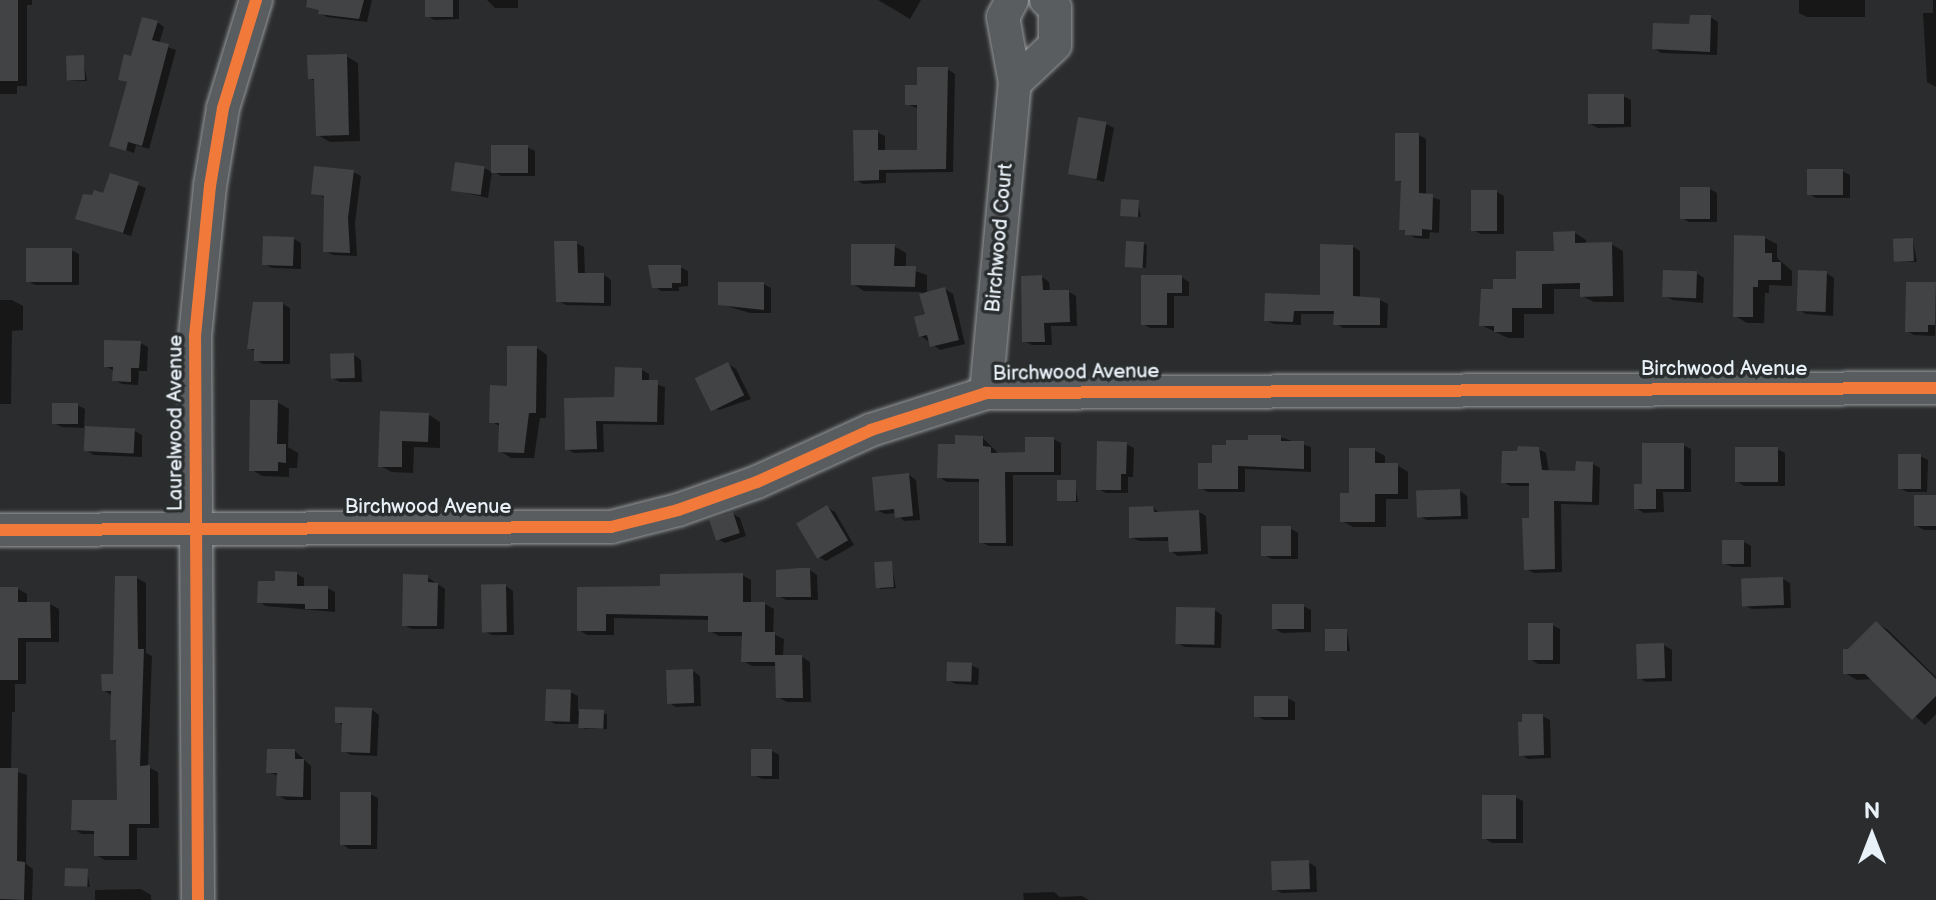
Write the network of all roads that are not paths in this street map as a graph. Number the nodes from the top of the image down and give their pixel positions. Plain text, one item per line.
1 (256, 0) edge
2 (1012, 0) edge
3 (1046, 0) edge
4 (1015, 83) junction
5 (1936, 388) edge
6 (986, 393) junction
7 (196, 528) junction
8 (0, 530) edge
9 (198, 900) edge

1 - 7 street, Laurelwood Avenue
2 - 4 street, Birchwood Court
3 - 4 street
4 - 6 street, Birchwood Court
5 - 6 street, Birchwood Avenue
6 - 7 street, Birchwood Avenue
7 - 8 street, Birchwood Avenue
7 - 9 street, Laurelwood Avenue

